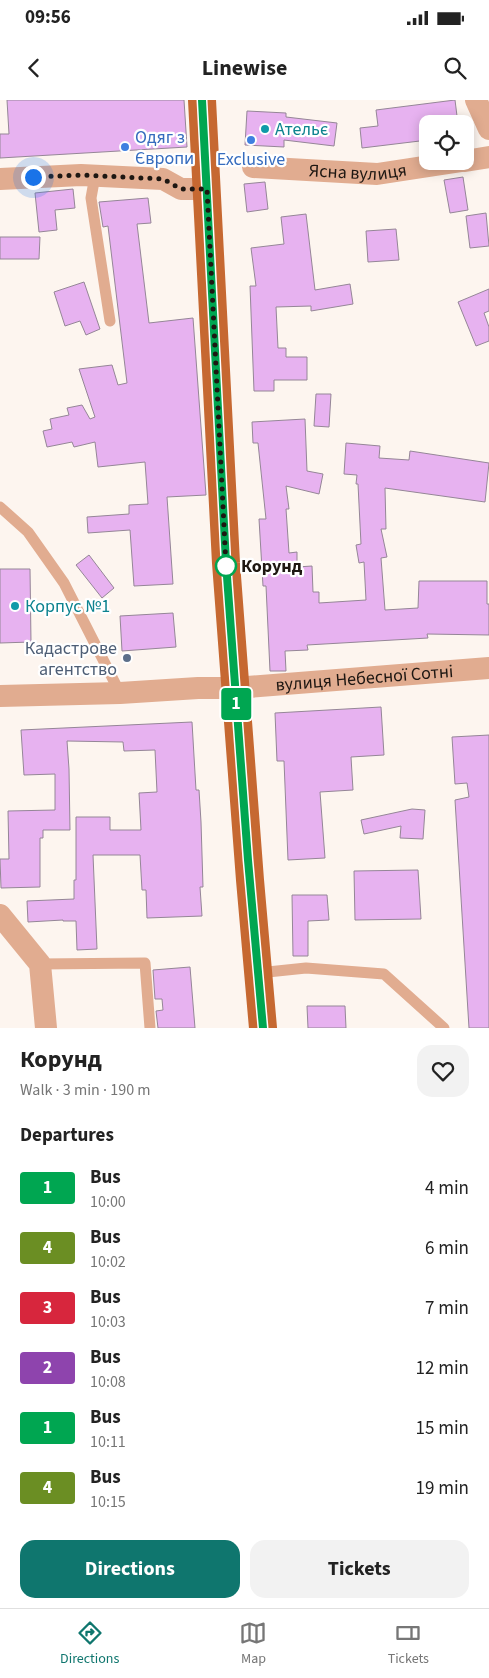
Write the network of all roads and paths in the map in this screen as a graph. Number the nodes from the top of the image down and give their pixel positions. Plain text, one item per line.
1 (202, 100) edge
2 (476, 100) edge
3 (489, 129) edge
4 (489, 157) edge
5 (474, 159) edge
6 (253, 167) dead end
7 (419, 168) edge
8 (95, 176) junction
9 (0, 179) edge
10 (207, 189) junction
11 (110, 320) dead end
12 (0, 507) edge
13 (489, 668) edge
14 (235, 688) junction
15 (120, 693) junction
16 (0, 696) edge
17 (0, 915) edge
18 (40, 964) junction
19 (258, 973) junction
20 (46, 1028) edge
21 (150, 1028) edge
22 (263, 1028) edge
23 (444, 1028) edge

1 - 10 main road
2 - 3 street
4 - 5 street, Ясна вулиця
6 - 7 street, Ясна вулиця
8 - 9 street
8 - 10 street
8 - 11 lane
10 - 14 main road
12 - 15 lane
13 - 14 street, вулиця Небесної Сотні
14 - 15 street, вулиця Небесної Сотні
14 - 19 main road
15 - 16 street, вулиця Небесної Сотні
17 - 18 street
18 - 20 street
18 - 21 lane
19 - 22 main road
19 - 23 lane

